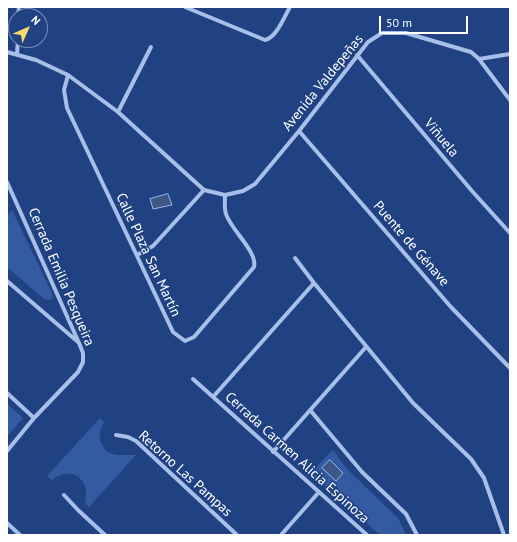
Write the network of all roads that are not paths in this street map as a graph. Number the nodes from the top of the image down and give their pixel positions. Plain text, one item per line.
1 (185, 7) edge
2 (290, 7) edge
3 (151, 47) dead end
4 (17, 48) edge
5 (7, 52) edge
6 (17, 54) junction
7 (510, 54) edge
8 (357, 55) junction
9 (479, 59) junction
10 (68, 75) junction
11 (510, 100) edge
12 (118, 112) junction
13 (299, 131) junction
14 (7, 182) edge
15 (204, 190) junction
16 (225, 195) junction
17 (510, 233) edge
18 (136, 255) junction
19 (295, 258) dead end
20 (7, 281) edge
21 (314, 284) junction
22 (79, 343) junction
23 (366, 347) junction
24 (510, 368) edge
25 (193, 379) dead end
26 (7, 393) edge
27 (213, 397) junction
28 (310, 410) junction
29 (34, 418) junction
30 (116, 435) dead end
31 (7, 450) edge
32 (273, 452) junction
33 (319, 492) junction
34 (64, 495) dead end
35 (7, 523) edge
36 (20, 535) edge
37 (105, 535) edge
38 (237, 535) edge
39 (281, 535) edge
40 (367, 535) edge
41 (416, 535) edge
42 (504, 535) edge

1 - 2 street
3 - 12 street
4 - 6 street
5 - 6 street, Avenida Valdepeñas
6 - 10 street, Avenida Valdepeñas
7 - 9 street
8 - 9 street, Avenida Valdepeñas
8 - 13 street, Avenida Valdepeñas
8 - 17 street, Viñuela
9 - 11 street
10 - 12 street, Avenida Valdepeñas
10 - 18 street, Calle Plaza San Martín
12 - 15 street, Avenida Valdepeñas
13 - 16 street, Avenida Valdepeñas
13 - 24 street, Puente de Génave
14 - 22 street, Cerrada Emilia Pesqueira
15 - 16 street, Avenida Valdepeñas
15 - 18 street
16 - 18 street, Calle Plaza San Martín
19 - 21 street
20 - 22 street
21 - 23 street
21 - 27 street, Cerrada Carmen Alicia Espinoza
22 - 29 street, Cerrada Emilia Pesqueira
23 - 28 street
23 - 42 street
25 - 27 street, Cerrada Carmen Alicia Espinoza
26 - 29 street
27 - 32 street, Cerrada Carmen Alicia Espinoza
28 - 32 street
28 - 41 street
29 - 31 street, Cerrada Emilia Pesqueira
30 - 38 street, Retorno Las Pampas
32 - 33 street, Cerrada Carmen Alicia Espinoza
33 - 39 street
33 - 40 street, Cerrada Carmen Alicia Espinoza
34 - 37 street
35 - 36 street

